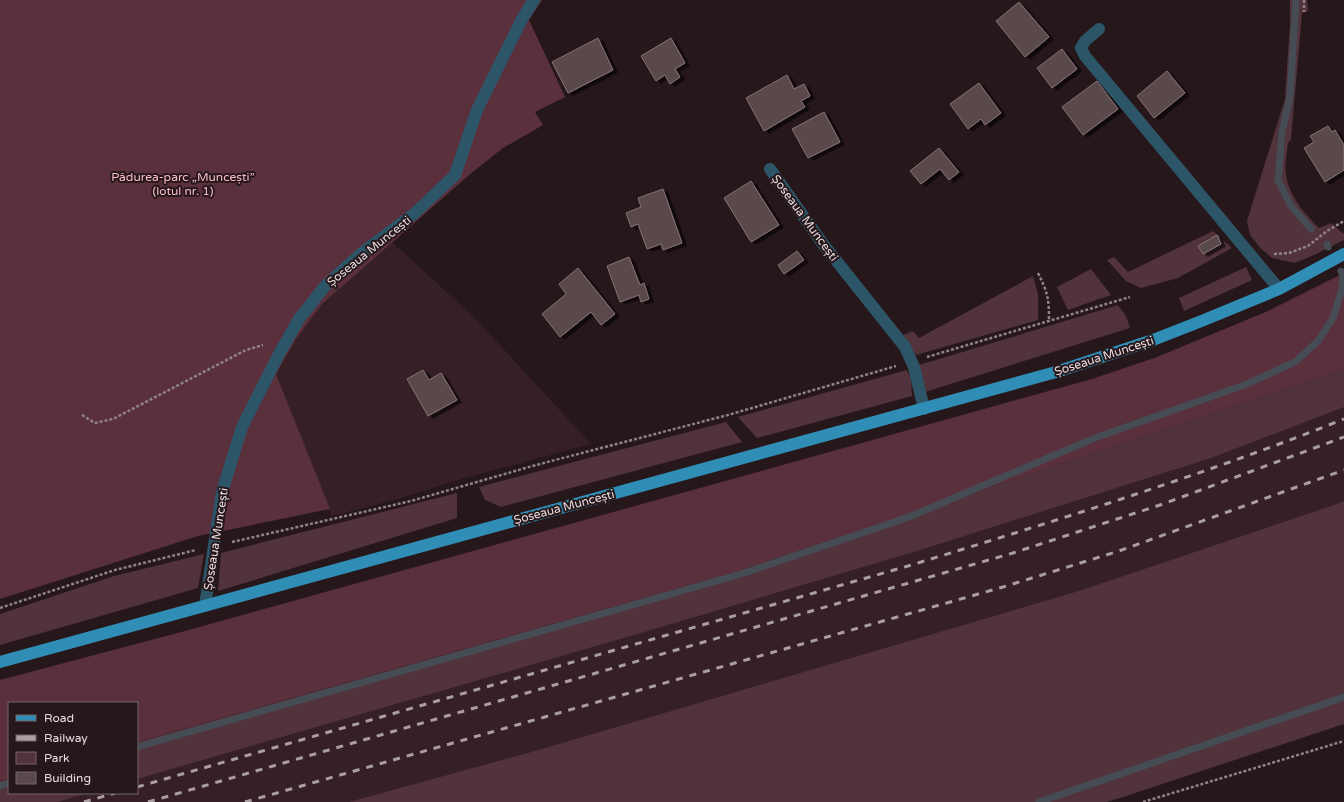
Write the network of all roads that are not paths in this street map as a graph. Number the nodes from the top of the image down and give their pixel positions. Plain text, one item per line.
1 (534, 0) edge
2 (1099, 29) dead end
3 (770, 169) dead end
4 (1344, 254) edge
5 (1279, 289) junction
6 (924, 408) junction
7 (205, 606) junction
8 (0, 662) edge

1 - 7 lane, Șoseaua Muncești
2 - 5 lane
3 - 6 lane, Șoseaua Muncești
4 - 5 main road, Șoseaua Muncești
5 - 6 main road, Șoseaua Muncești
6 - 7 main road, Șoseaua Muncești
7 - 8 main road, Șoseaua Muncești

